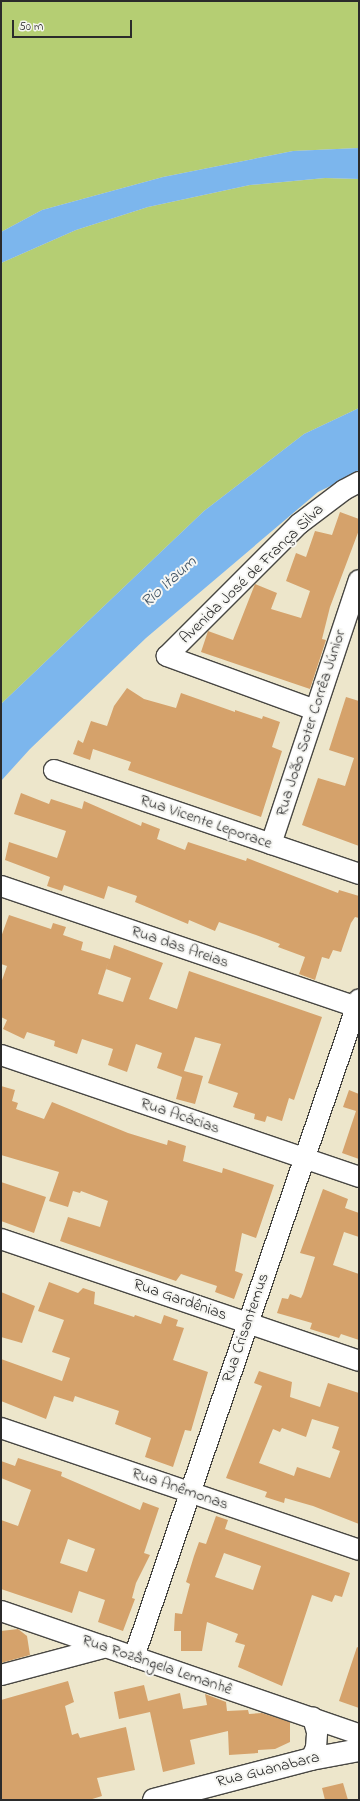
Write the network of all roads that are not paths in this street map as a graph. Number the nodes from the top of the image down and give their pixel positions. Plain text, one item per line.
1 (359, 482) edge
2 (359, 580) edge
3 (315, 710) junction
4 (54, 770) dead end
5 (271, 844) junction
6 (359, 874) edge
7 (1, 886) edge
8 (358, 1005) edge
9 (1, 1055) edge
10 (304, 1159) junction
11 (359, 1177) edge
12 (1, 1239) edge
13 (248, 1323) junction
14 (359, 1361) edge
15 (1, 1428) edge
16 (190, 1492) junction
17 (359, 1550) edge
18 (1, 1611) edge
19 (106, 1647) junction
20 (134, 1656) junction
21 (1, 1675) edge
22 (313, 1718) junction
23 (359, 1734) edge
24 (359, 1750) edge
25 (311, 1759) junction
26 (154, 1800) edge

1 - 3 street, Avenida José de França Silva
2 - 3 street, Rua João Soter Corrêa Júnior
3 - 5 street, Rua João Soter Corrêa Júnior
4 - 5 street, Rua Vicente Leporace
5 - 6 street, Rua Vicente Leporace
7 - 8 street, Rua das Areias
8 - 10 street, Rua Crisantemus
9 - 10 street, Rua Acácias
10 - 11 street, Rua Acácias
10 - 13 street, Rua Crisantemus
12 - 13 street, Rua Gardênias
13 - 14 street, Rua Gardênias
13 - 16 street, Rua Crisantemus
15 - 16 street, Rua Anêmonas
16 - 17 street, Rua Anêmonas
16 - 20 street, Rua Crisantemus
18 - 19 street, Rua Rozângela Lemanhê
19 - 20 street, Rua Rozângela Lemanhê
19 - 21 street
20 - 22 street, Rua Rozângela Lemanhê
22 - 23 street, Rua Rozângela Lemanhê
22 - 25 street
24 - 25 main road, Rua Guanabara
25 - 26 main road, Rua Guanabara

